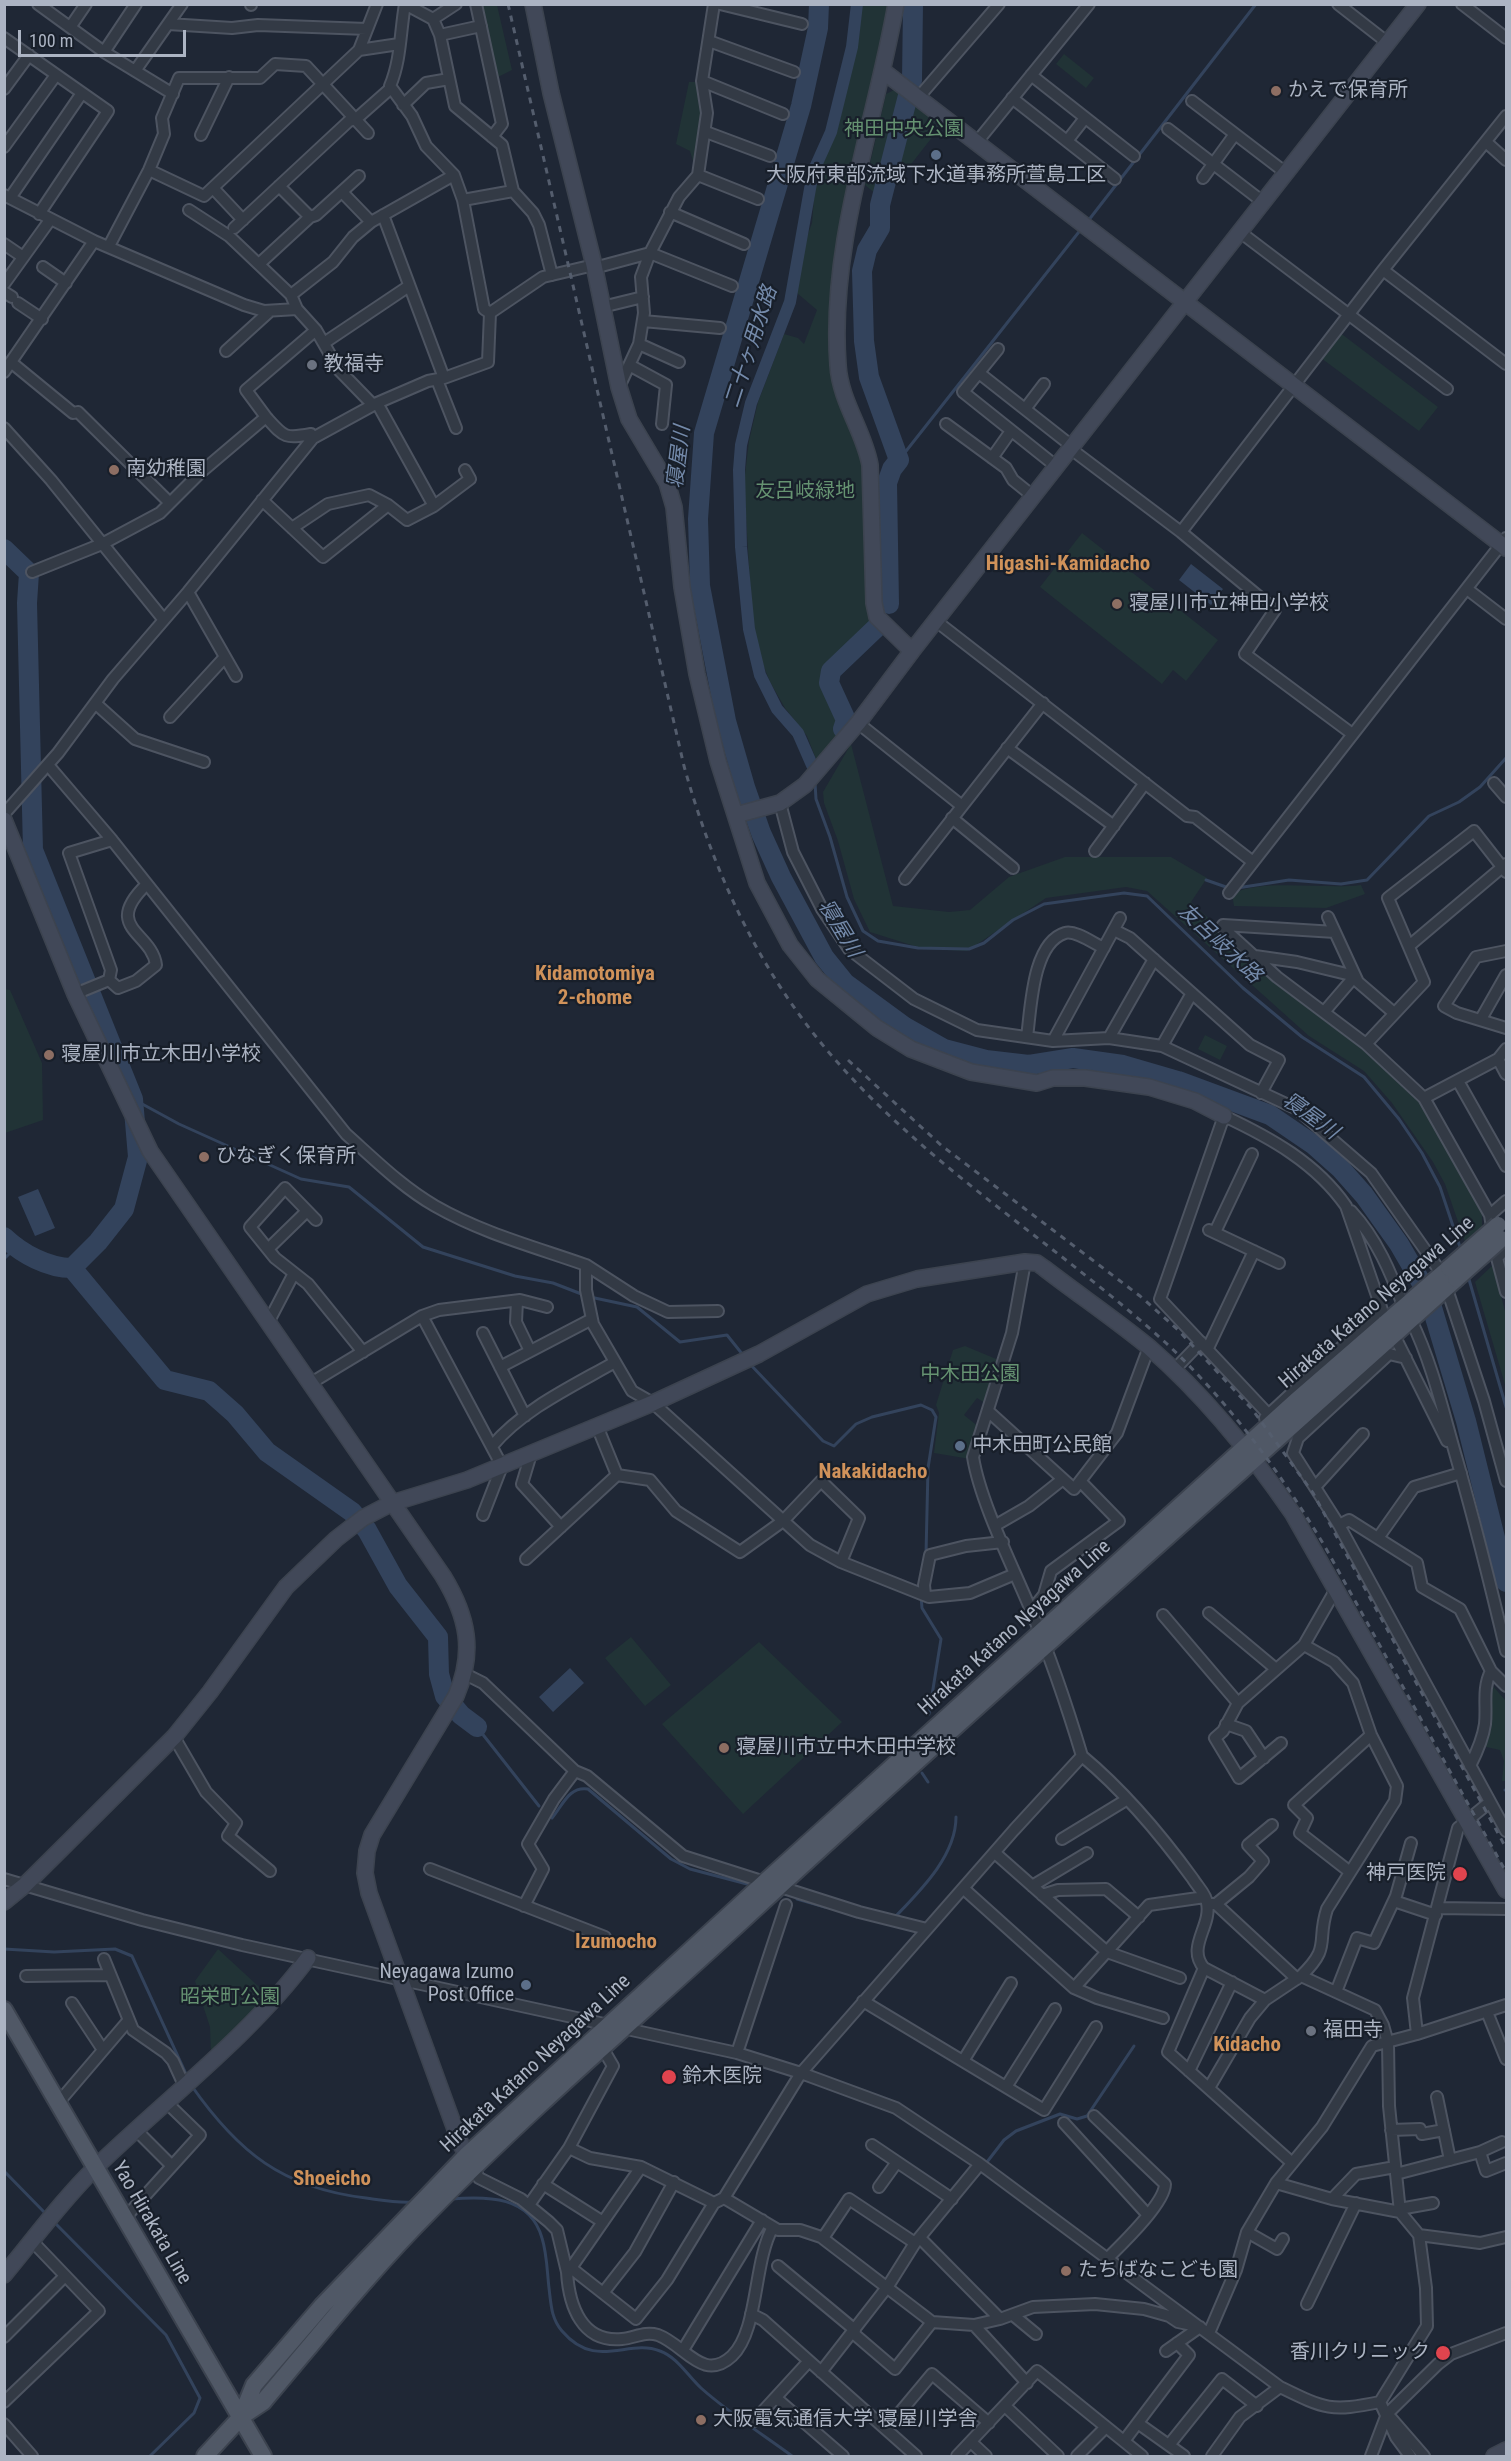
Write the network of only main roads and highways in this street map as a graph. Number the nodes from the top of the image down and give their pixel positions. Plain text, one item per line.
1 (1501, 1230) edge
2 (4, 2010) edge
3 (617, 2027) junction
4 (470, 2163) junction
5 (429, 2203) junction
6 (241, 2417) junction
7 (205, 2457) edge
8 (264, 2457) edge

1 - 3 main road, Hirakata Katano Neyagawa Line, bridge
2 - 6 main road, Yao Hirakata Line
3 - 4 main road, Hirakata Katano Neyagawa Line
3 - 4 main road, Hirakata Katano Neyagawa Line
4 - 5 main road, Hirakata Katano Neyagawa Line
4 - 5 main road, Hirakata Katano Neyagawa Line
5 - 6 main road, Hirakata Katano Neyagawa Line
5 - 6 main road, Hirakata Katano Neyagawa Line
6 - 7 main road, Hirakata Katano Neyagawa Line
6 - 8 main road, Yao Hirakata Line

